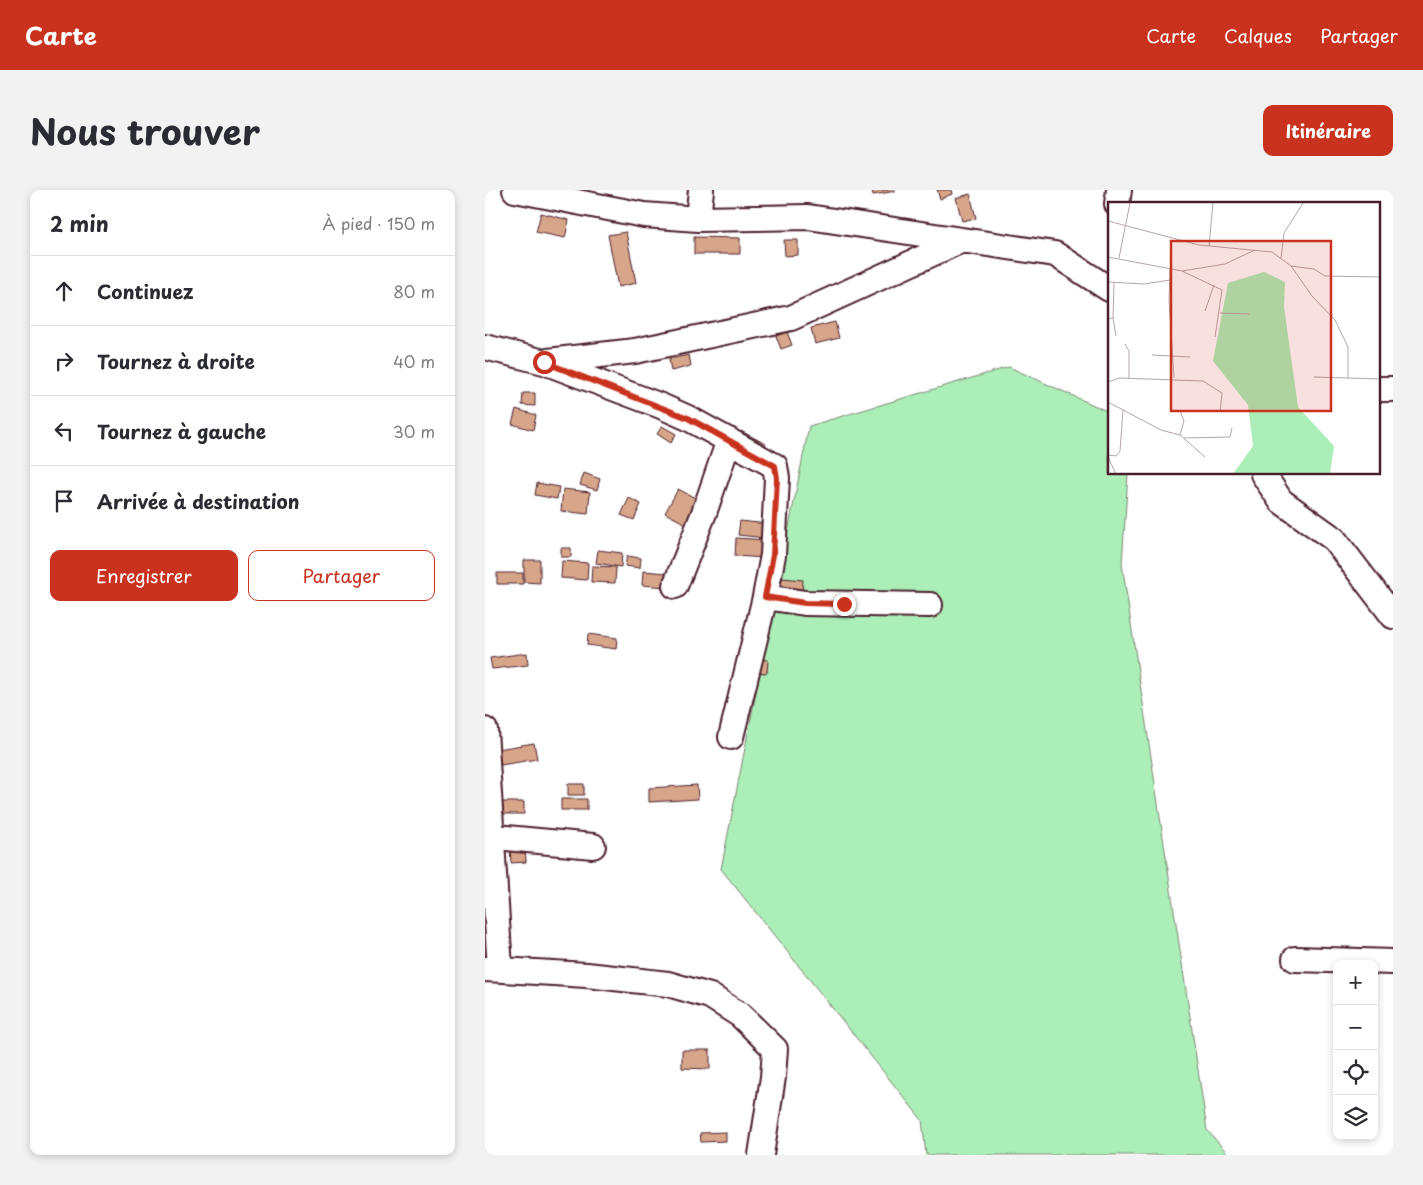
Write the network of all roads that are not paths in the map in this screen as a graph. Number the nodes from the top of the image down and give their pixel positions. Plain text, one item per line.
1 (515, 190) edge
2 (701, 190) edge
3 (698, 219) junction
4 (962, 240) junction
5 (1108, 288) edge
6 (485, 347) edge
7 (544, 362) junction
8 (729, 440) junction
9 (1264, 475) edge
10 (675, 586) dead end
11 (765, 597) junction
12 (930, 605) dead end
13 (1393, 616) edge
14 (485, 730) edge
15 (731, 737) dead end
16 (488, 836) edge
17 (593, 846) dead end
18 (1295, 959) dead end
19 (1393, 962) edge
20 (492, 969) edge
21 (761, 1155) edge

1 - 3 street
2 - 3 street
3 - 4 street
4 - 5 street
4 - 7 street
6 - 7 street
7 - 8 street
8 - 10 street
8 - 11 street
9 - 13 street
11 - 12 street
11 - 15 street
14 - 16 street
16 - 17 street
16 - 20 street
18 - 19 street
20 - 21 street

